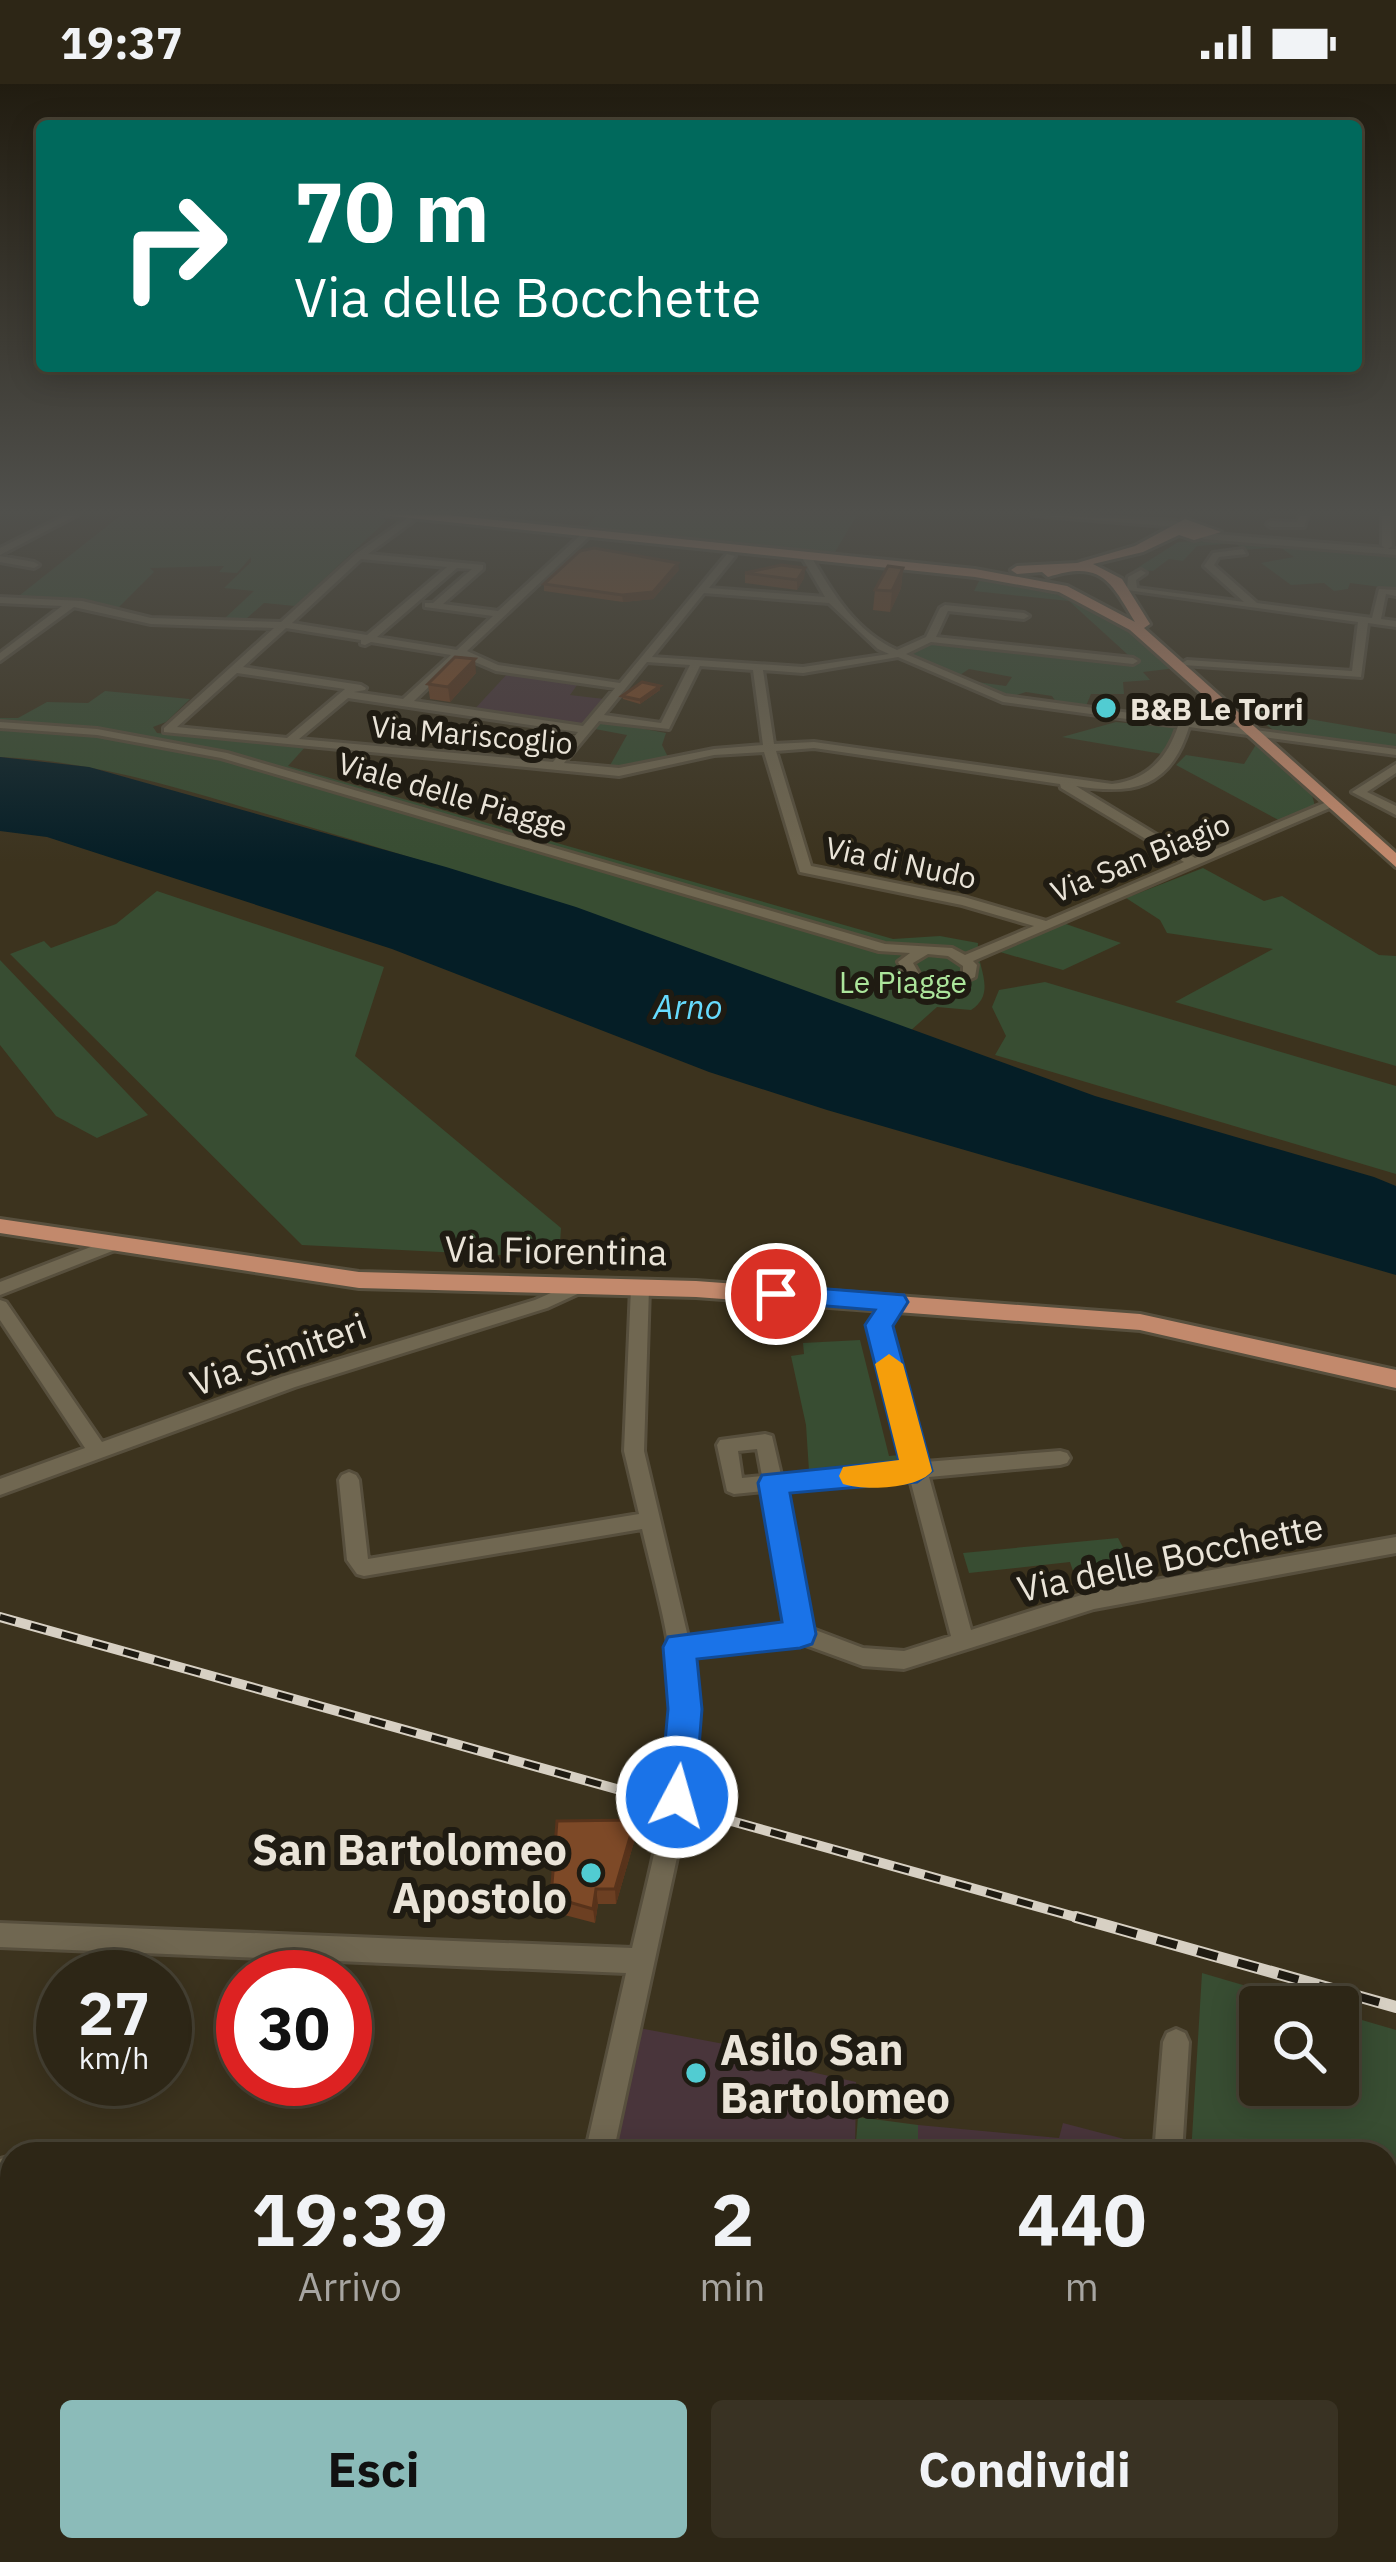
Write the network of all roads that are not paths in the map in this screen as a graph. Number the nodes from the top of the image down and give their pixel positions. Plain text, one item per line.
1 (36, 631) edge
2 (276, 631) edge
3 (313, 631) edge
4 (378, 631) edge
5 (481, 631) edge
6 (667, 631) edge
7 (869, 631) edge
8 (934, 631) edge
9 (1139, 631) edge
10 (1151, 631) edge
11 (1366, 631) edge
12 (930, 639) junction
13 (0, 640) edge
14 (365, 642) junction
15 (20, 643) junction
16 (456, 653) junction
17 (897, 654) junction
18 (0, 658) edge
19 (643, 659) junction
20 (1133, 661) dead end
21 (1187, 663) junction
22 (696, 664) junction
23 (236, 669) junction
24 (758, 670) junction
25 (621, 686) junction
26 (350, 690) junction
27 (408, 700) junction
28 (596, 717) junction
29 (0, 725) edge
30 (1184, 726) junction
31 (168, 730) junction
32 (586, 730) junction
33 (97, 732) junction
34 (1262, 735) junction
35 (291, 740) junction
36 (769, 748) junction
37 (1396, 752) edge
38 (223, 754) junction
39 (557, 765) junction
40 (1394, 772) edge
41 (1056, 780) junction
42 (1333, 804) junction
43 (1396, 811) edge
44 (1396, 849) edge
45 (1396, 862) edge
46 (1194, 863) junction
47 (1043, 924) junction
48 (884, 948) junction
49 (925, 950) junction
50 (966, 959) junction
51 (905, 962) junction
52 (0, 1226) edge
53 (114, 1244) junction
54 (578, 1287) junction
55 (0, 1288) edge
56 (640, 1288) junction
57 (857, 1299) junction
58 (895, 1302) junction
59 (0, 1306) edge
60 (879, 1325) junction
61 (1396, 1379) edge
62 (99, 1453) junction
63 (1060, 1457) dead end
64 (917, 1471) junction
65 (349, 1480) dead end
66 (0, 1487) edge
67 (650, 1520) junction
68 (1396, 1545) edge
69 (800, 1634) junction
70 (964, 1642) junction
71 (680, 1647) junction
72 (0, 1935) edge
73 (642, 1960) junction
74 (1176, 2042) dead end
75 (601, 2142) edge
76 (1169, 2142) edge

1 - 15 street
2 - 23 street
3 - 14 street
4 - 14 street
5 - 16 street
6 - 19 street
7 - 17 street
8 - 12 street
9 - 34 main road
10 - 21 main road
11 - 21 street
12 - 17 street
12 - 20 street
13 - 15 street
14 - 16 street
15 - 18 street
16 - 25 street
16 - 27 street
17 - 24 street
17 - 30 street
19 - 22 street
19 - 25 street
21 - 34 main road
22 - 24 street
22 - 28 street
23 - 26 street
23 - 31 street
24 - 36 street, Via di Nudo
25 - 28 street
26 - 27 street
26 - 35 street
27 - 32 street
28 - 32 street
29 - 33 street, Viale delle Piagge
30 - 34 street
30 - 41 street, Via Mariscoglio
31 - 33 street, Via Mariscoglio
31 - 35 street, Via Mariscoglio
31 - 38 street
32 - 39 street
33 - 38 street, Viale delle Piagge
34 - 37 street
34 - 42 main road
34 - 44 main road
35 - 39 street, Via Mariscoglio
36 - 39 street, Via Mariscoglio
36 - 41 street, Via Mariscoglio
36 - 47 street, Via di Nudo
38 - 48 street, Viale delle Piagge
40 - 43 street
41 - 46 street
42 - 45 main road
42 - 46 street, Via San Biagio
46 - 47 street, Via San Biagio
47 - 50 street, Via San Biagio
48 - 49 street, Viale delle Piagge
48 - 51 street, Viale delle Piagge
49 - 50 street, Viale delle Piagge
49 - 51 street
50 - 51 street, Via San Biagio
52 - 53 main road, Via Fiorentina
53 - 54 main road, Via Fiorentina
53 - 55 street
54 - 56 main road, Via Fiorentina
54 - 62 street, Via Simiteri
56 - 57 main road, Via Fiorentina
56 - 67 street
57 - 58 main road, Via Fiorentina
57 - 60 street
58 - 60 street
58 - 61 main road, Via Fiorentina
59 - 62 street
60 - 64 street
62 - 66 street, Via Simiteri
63 - 64 street
64 - 69 street
64 - 70 street
65 - 67 street
67 - 71 street
68 - 70 street, Via delle Bocchette
69 - 70 street, Via delle Bocchette
69 - 71 street, Via delle Bocchette
71 - 73 street
72 - 73 street
73 - 75 street
74 - 76 street

